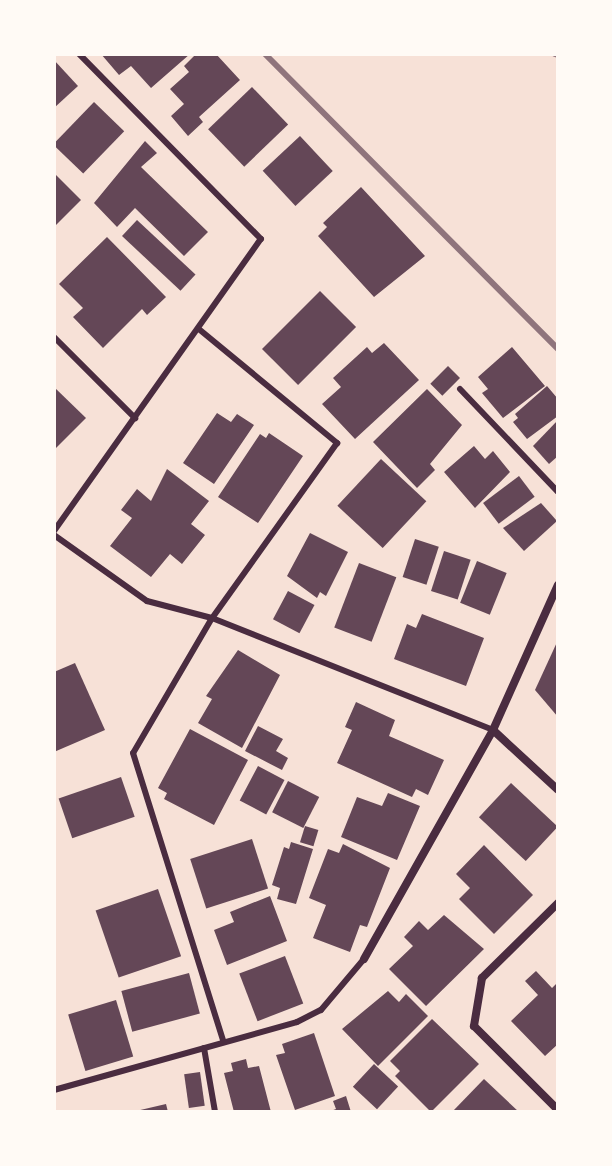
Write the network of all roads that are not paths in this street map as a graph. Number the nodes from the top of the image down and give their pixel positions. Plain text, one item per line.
1 (79, 54) edge
2 (200, 330) junction
3 (54, 337) edge
4 (460, 389) dead end
5 (135, 418) junction
6 (558, 492) edge
7 (54, 533) edge
8 (558, 585) edge
9 (212, 618) junction
10 (493, 730) junction
11 (558, 790) edge
12 (558, 903) edge
13 (364, 959) joint
14 (223, 1041) junction
15 (204, 1048) junction
16 (54, 1090) edge
17 (558, 1110) edge
18 (215, 1112) edge

1 - 2 lane
2 - 5 lane
2 - 9 lane
3 - 5 lane
4 - 6 lane
5 - 7 lane
7 - 9 lane
8 - 10 street
9 - 10 lane
9 - 14 lane
10 - 11 street
10 - 13 street
12 - 17 street
13 - 14 lane
14 - 15 lane
15 - 16 lane
15 - 18 lane

